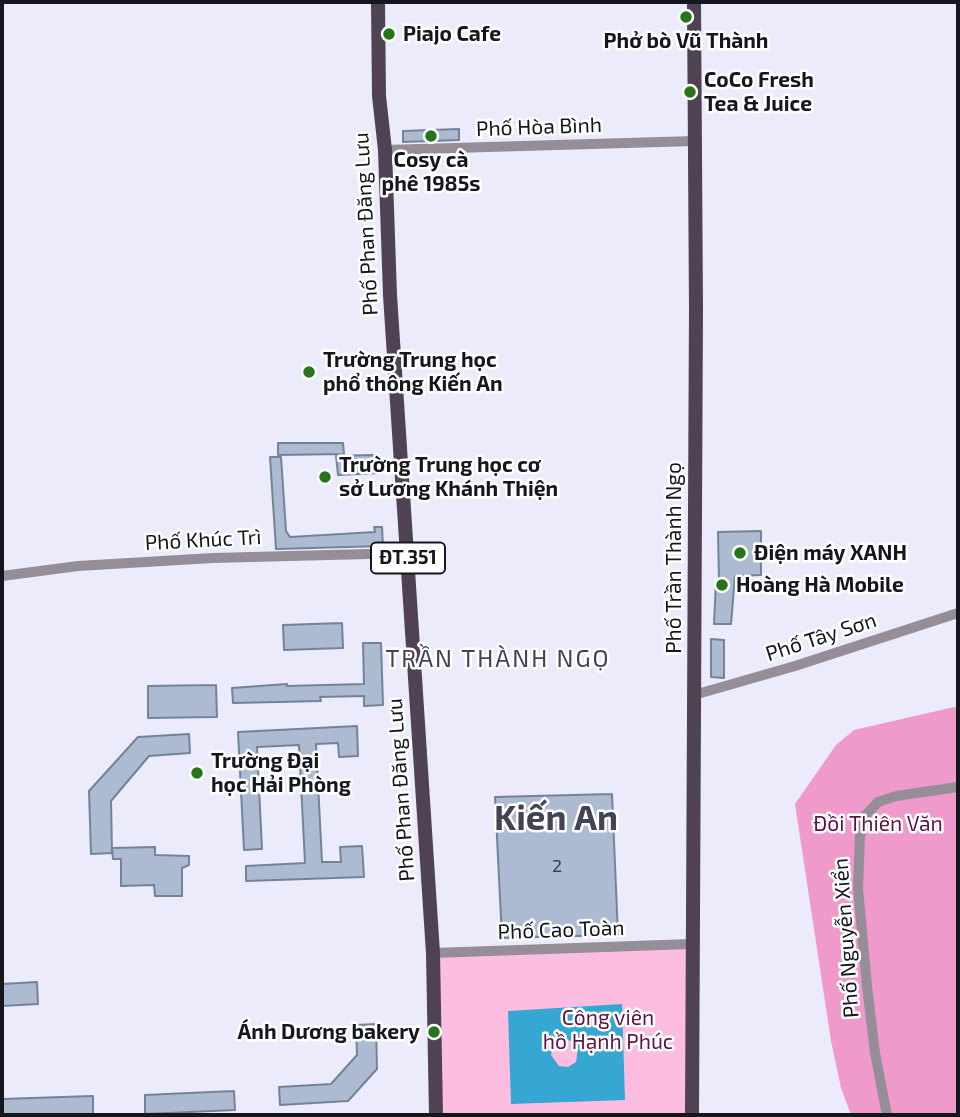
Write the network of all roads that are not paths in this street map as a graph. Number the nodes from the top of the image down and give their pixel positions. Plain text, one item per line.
1 (378, 2) edge
2 (694, 2) edge
3 (695, 141) junction
4 (385, 149) junction
5 (407, 553) junction
6 (2, 576) edge
7 (958, 612) edge
8 (694, 695) junction
9 (958, 787) edge
10 (691, 944) junction
11 (433, 953) junction
12 (436, 1115) edge
13 (692, 1115) edge
14 (887, 1115) edge

1 - 4 main road, Phố Phan Đăng Lưu / ĐT.351
2 - 3 main road, Phố Trần Thành Ngọ
3 - 4 street, Phố Hòa Bình
3 - 8 main road, Phố Trần Thành Ngọ
4 - 5 main road, Phố Phan Đăng Lưu / ĐT.351
5 - 6 street, Phố Khúc Trì
5 - 11 main road, Phố Phan Đăng Lưu / ĐT.351
7 - 8 street, Phố Tây Sơn
8 - 10 main road, Phố Trần Thành Ngọ
9 - 14 street, Phố Nguyễn Xiển
10 - 11 street, Phố Cao Toàn
10 - 13 main road, Phố Trần Thành Ngọ
11 - 12 main road, Phố Phan Đăng Lưu / ĐT.351

